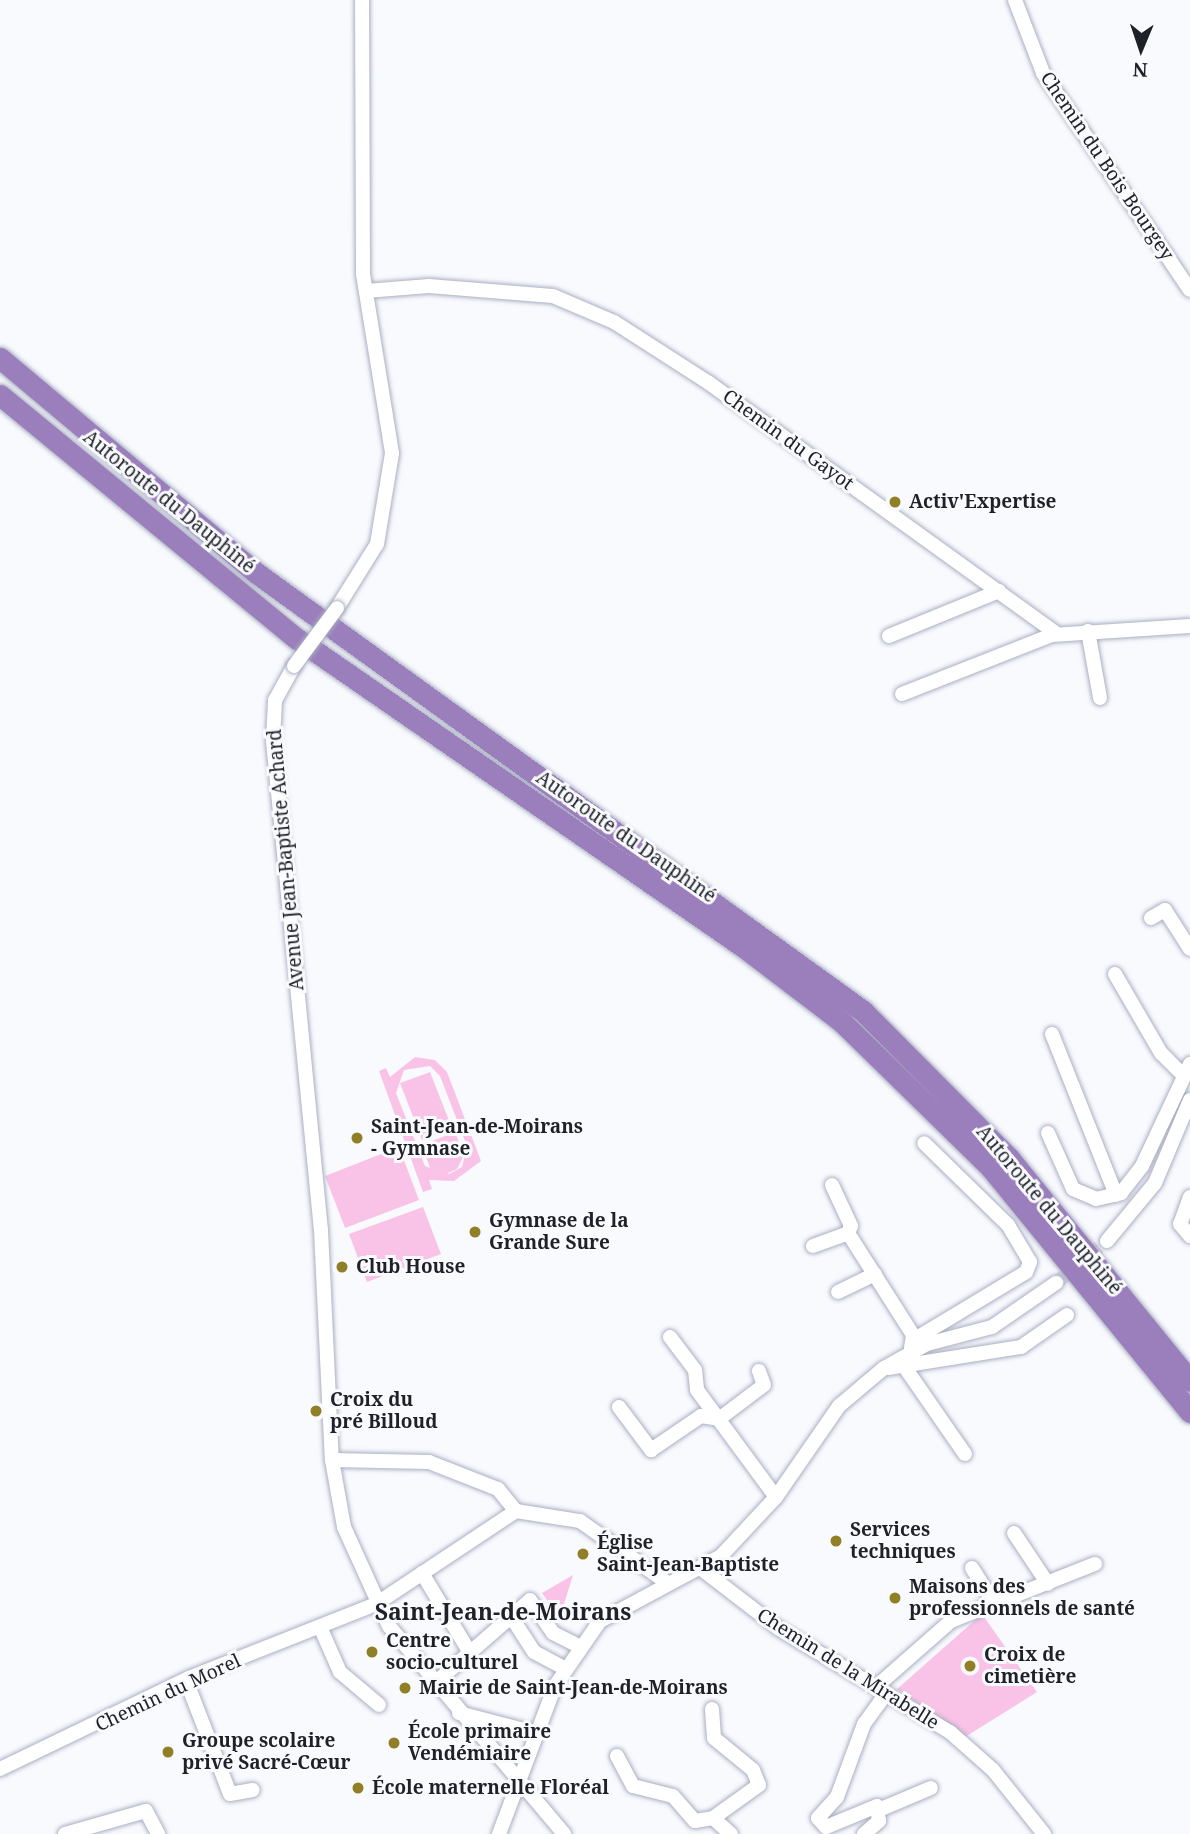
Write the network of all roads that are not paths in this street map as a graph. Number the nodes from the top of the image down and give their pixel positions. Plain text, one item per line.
1 (362, 0) edge
2 (1015, 0) edge
3 (1190, 290) edge
4 (366, 291) junction
5 (0, 358) edge
6 (0, 395) edge
7 (999, 591) junction
8 (1190, 626) edge
9 (1088, 631) junction
10 (1057, 634) junction
11 (889, 636) dead end
12 (902, 694) dead end
13 (1100, 698) dead end
14 (1151, 918) dead end
15 (1190, 949) edge
16 (1115, 974) dead end
17 (1052, 1034) dead end
18 (1186, 1069) edge
19 (1188, 1112) edge
20 (1048, 1133) dead end
21 (924, 1143) dead end
22 (832, 1185) dead end
23 (1116, 1195) junction
24 (1190, 1197) edge
25 (848, 1233) junction
26 (1190, 1236) edge
27 (1107, 1241) tunnel mouth
28 (813, 1246) dead end
29 (875, 1275) junction
30 (1056, 1283) tunnel mouth
31 (838, 1292) dead end
32 (1067, 1315) dead end
33 (670, 1337) dead end
34 (907, 1359) junction
35 (759, 1371) dead end
36 (1190, 1381) edge
37 (619, 1407) dead end
38 (1190, 1412) edge
39 (719, 1419) junction
40 (965, 1454) dead end
41 (332, 1460) junction
42 (780, 1491) junction
43 (516, 1511) junction
44 (1014, 1533) dead end
45 (1095, 1564) dead end
46 (972, 1567) dead end
47 (704, 1571) junction
48 (422, 1573) junction
49 (666, 1582) junction
50 (1048, 1584) junction
51 (992, 1600) junction
52 (376, 1604) junction
53 (510, 1615) junction
54 (321, 1629) junction
55 (581, 1647) junction
56 (470, 1653) junction
57 (566, 1669) junction
58 (186, 1680) junction
59 (435, 1683) junction
60 (881, 1690) junction
61 (379, 1705) dead end
62 (712, 1709) dead end
63 (459, 1713) junction
64 (535, 1733) junction
65 (617, 1756) dead end
66 (0, 1769) edge
67 (525, 1783) junction
68 (931, 1788) dead end
69 (253, 1790) dead end
70 (881, 1809) junction
71 (713, 1818) junction
72 (65, 1834) edge
73 (158, 1834) edge
74 (499, 1834) edge
75 (564, 1834) edge
76 (731, 1834) edge
77 (864, 1834) edge
78 (1044, 1834) edge

1 - 4 street, Avenue Jean-Baptiste Achard
2 - 3 street, Chemin du Bois Bourgey
4 - 7 street, Chemin du Gayot
4 - 41 street, Avenue Jean-Baptiste Achard, bridge
5 - 36 highway, Autoroute du Dauphiné
6 - 38 highway, Autoroute du Dauphiné
7 - 10 street, Chemin du Gayot
7 - 11 street
8 - 9 street
9 - 10 street
9 - 13 street
10 - 12 street
14 - 15 street
16 - 18 street
17 - 23 street
18 - 23 street
19 - 27 street
20 - 23 street
21 - 34 street
22 - 25 street
24 - 26 street
25 - 28 street
25 - 29 street
29 - 31 street
29 - 34 street
30 - 34 street
32 - 34 street
33 - 39 street
34 - 40 street
34 - 42 street
35 - 39 street
37 - 39 street
39 - 42 street
41 - 43 street
41 - 52 street, Avenue Jean-Baptiste Achard
42 - 47 street
43 - 48 street, Chemin du Morel
43 - 49 street
44 - 50 street
45 - 50 street
46 - 51 street
47 - 49 street
47 - 60 street, Chemin de la Mirabelle
48 - 52 street, Chemin du Morel
48 - 56 street
49 - 55 street
50 - 51 street
51 - 60 street
52 - 54 street, Chemin du Morel
52 - 59 street, Avenue Jean-Baptiste Achard
53 - 55 street
53 - 56 street
53 - 57 street
54 - 58 street, Chemin du Morel
54 - 61 street
55 - 57 street
56 - 59 street
57 - 64 street
58 - 66 street, Chemin du Morel
58 - 69 street
59 - 63 street, Avenue Jean-Baptiste Achard
60 - 70 street
60 - 78 street, Chemin de la Mirabelle
62 - 71 street
63 - 64 street
63 - 67 street, Avenue Jean-Baptiste Achard
64 - 67 street
65 - 71 street
67 - 74 street
67 - 75 street, Avenue Jean-Baptiste Achard
68 - 70 street
70 - 77 street
71 - 76 street
72 - 73 street

